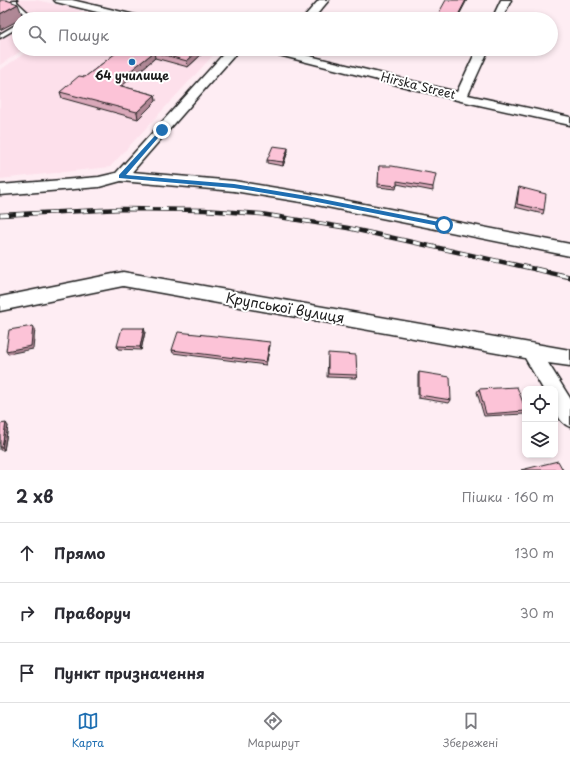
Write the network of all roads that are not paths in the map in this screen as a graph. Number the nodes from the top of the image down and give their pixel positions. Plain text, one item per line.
1 (15, 0) edge
2 (59, 0) edge
3 (324, 0) edge
4 (506, 0) edge
5 (25, 12) edge
6 (110, 12) edge
7 (313, 12) edge
8 (500, 12) edge
9 (12, 29) edge
10 (0, 36) edge
11 (228, 56) edge
12 (298, 56) edge
13 (480, 56) edge
14 (461, 97) junction
15 (570, 121) edge
16 (121, 176) junction
17 (0, 190) edge
18 (570, 250) edge
19 (0, 304) edge
20 (532, 352) junction
21 (570, 358) edge
22 (552, 386) edge
23 (558, 397) edge
24 (570, 417) edge

1 - 5 lane
2 - 6 street
3 - 7 street
4 - 8 street
9 - 10 lane
11 - 16 street
12 - 14 street, Hirska Street
13 - 14 street
14 - 15 street, Hirska Street
16 - 17 street
16 - 18 street
19 - 20 street, Крупської вулиця
20 - 21 street, Крупської вулиця
20 - 22 street
23 - 24 street

